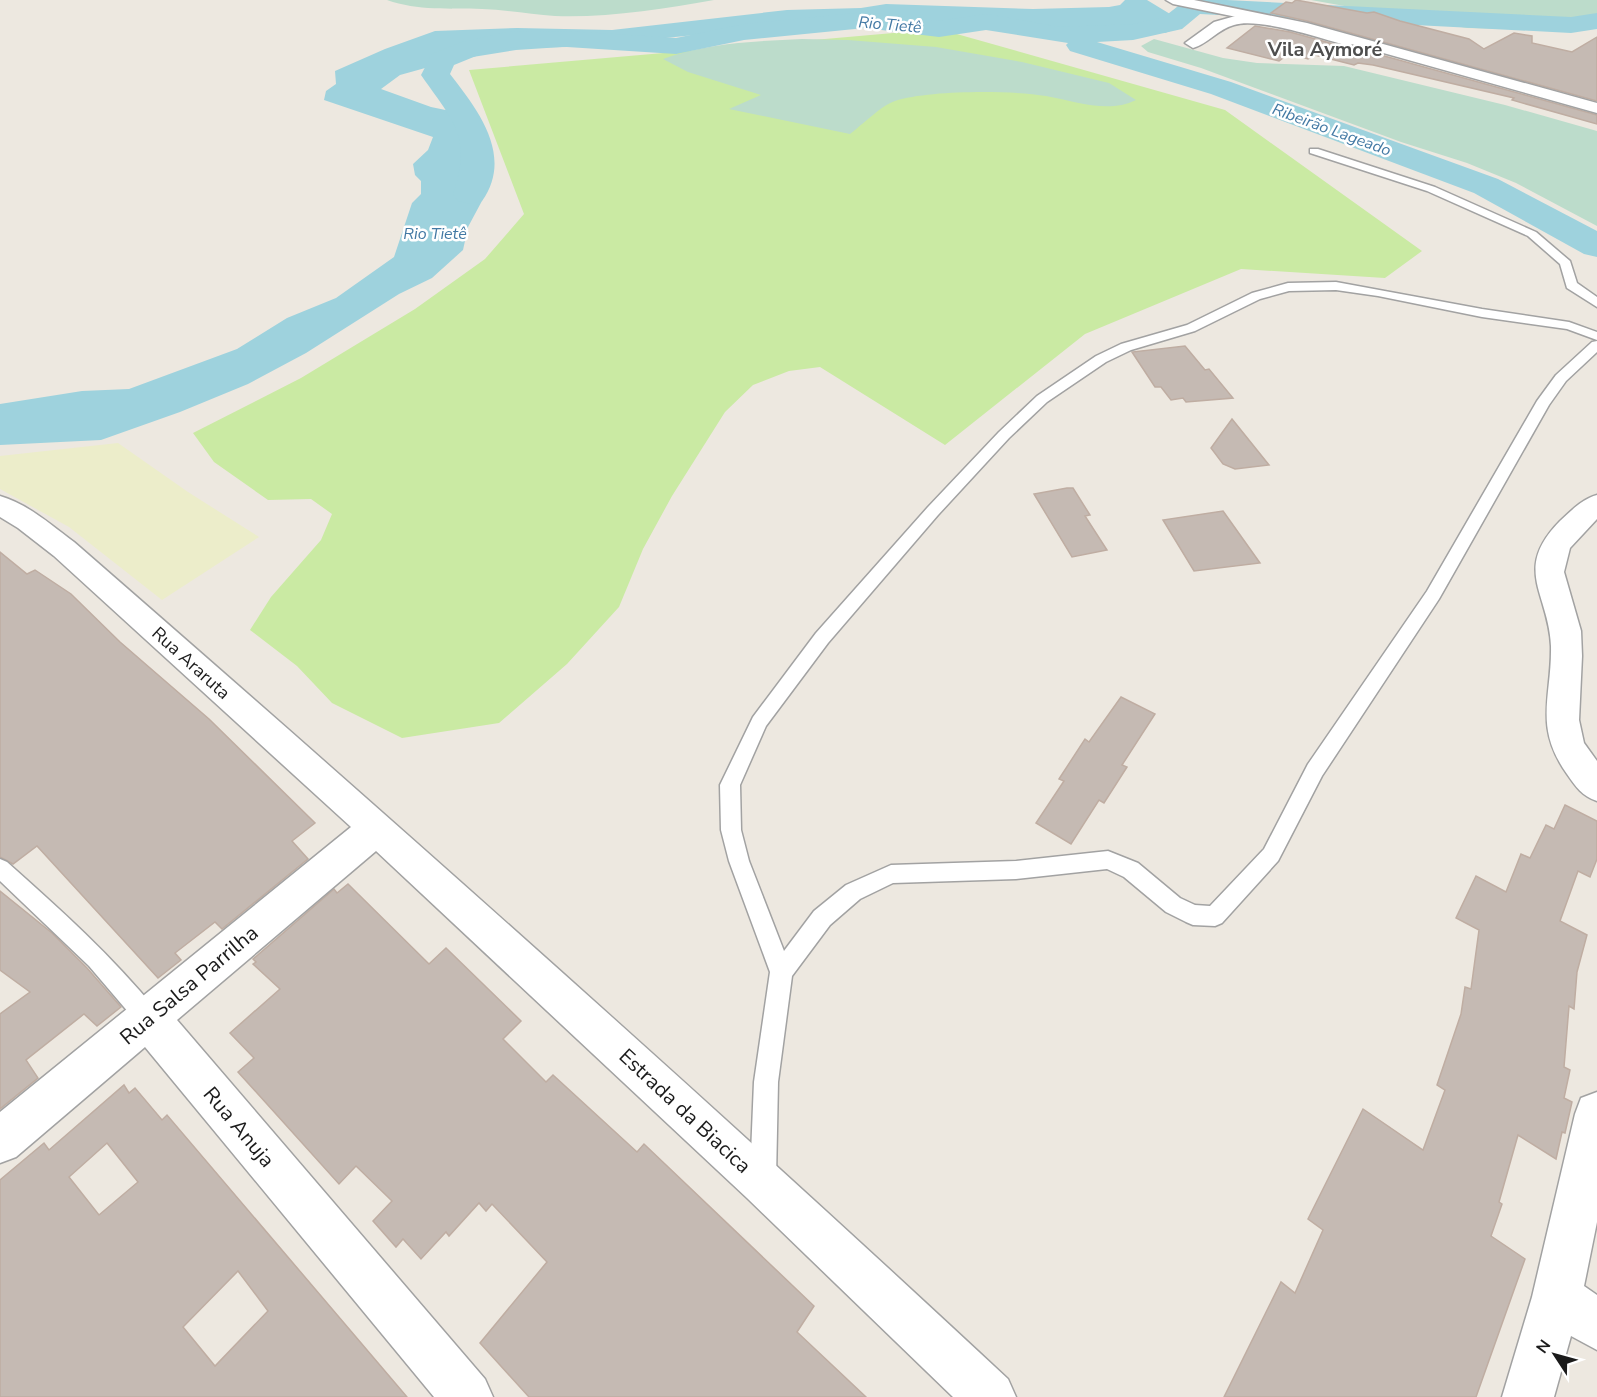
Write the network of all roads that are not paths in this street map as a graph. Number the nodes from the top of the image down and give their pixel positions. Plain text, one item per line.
1 (1173, 0) edge
2 (1193, 43) dead end
3 (1374, 46) junction
4 (1597, 108) edge
5 (1314, 151) dead end
6 (1597, 303) edge
7 (1596, 337) edge
8 (1597, 504) edge
9 (0, 505) edge
10 (1597, 786) edge
11 (377, 828) junction
12 (0, 868) edge
13 (781, 972) junction
14 (149, 1019) junction
15 (1597, 1114) edge
16 (0, 1141) edge
17 (763, 1182) junction
18 (1557, 1297) junction
19 (1597, 1325) edge
20 (467, 1397) edge
21 (990, 1397) edge
22 (1527, 1397) edge

1 - 3 street
2 - 3 street
3 - 4 street
5 - 6 lane
7 - 13 lane
7 - 13 lane
8 - 10 street
9 - 11 street, Rua Araruta
11 - 14 street, Rua Salsa Parrilha
11 - 17 street, Estrada da Biacica
12 - 14 lane, Rua Anuja
13 - 17 lane
14 - 16 street, Rua Salsa Parrilha
14 - 20 street, Rua Anuja
15 - 18 street
17 - 21 street, Estrada da Biacica
18 - 19 street
18 - 22 street

